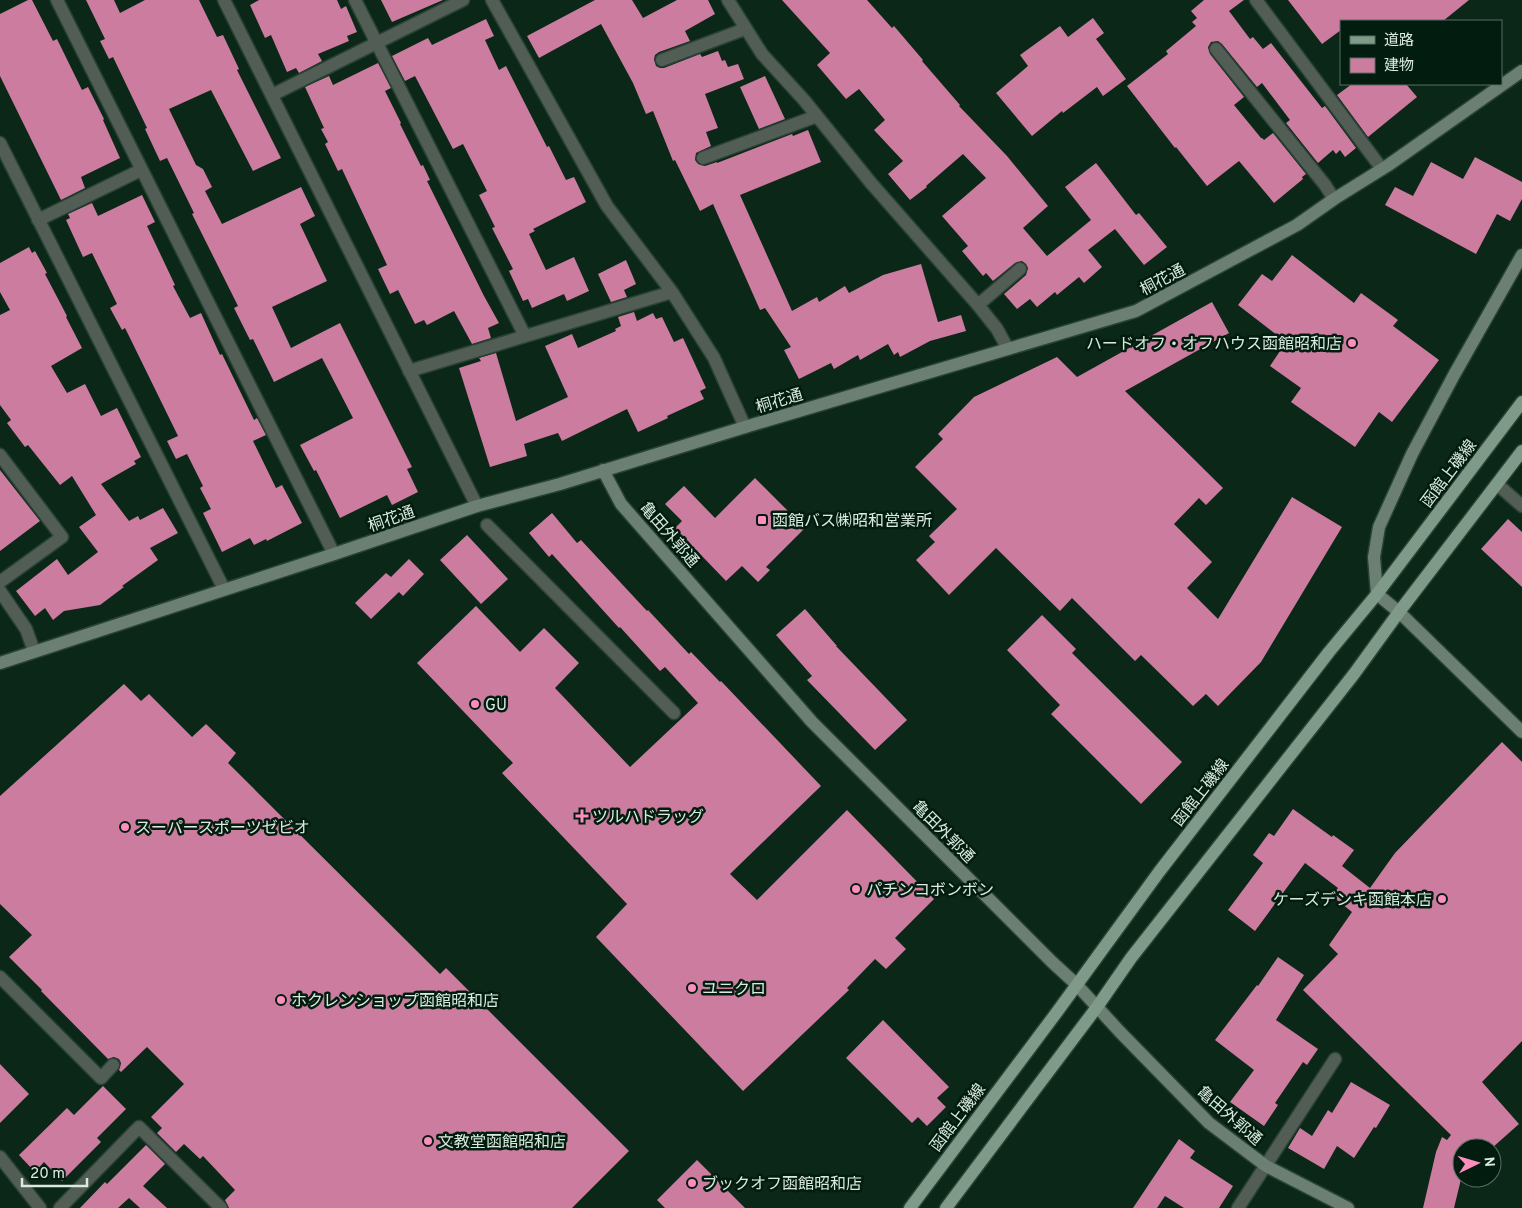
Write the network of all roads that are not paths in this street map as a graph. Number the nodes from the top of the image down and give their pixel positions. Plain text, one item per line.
1 (57, 0) edge
2 (224, 0) edge
3 (355, 0) edge
4 (463, 0) edge
5 (492, 0) edge
6 (728, 0) edge
7 (1256, 0) edge
8 (745, 30) junction
9 (376, 43) junction
10 (1216, 49) dead end
11 (662, 60) dead end
12 (1522, 71) edge
13 (272, 95) junction
14 (817, 116) junction
15 (0, 144) edge
16 (703, 158) dead end
17 (1382, 169) junction
18 (142, 170) junction
19 (1334, 199) junction
20 (38, 220) junction
21 (1522, 255) edge
22 (1020, 269) dead end
23 (672, 292) junction
24 (978, 305) junction
25 (525, 336) junction
26 (1008, 349) junction
27 (409, 371) junction
28 (1522, 402) edge
29 (745, 427) junction
30 (1522, 451) edge
31 (0, 455) edge
32 (603, 470) junction
33 (1497, 484) junction
34 (477, 506) junction
35 (1522, 506) edge
36 (487, 525) dead end
37 (334, 554) junction
38 (0, 582) edge
39 (224, 589) junction
40 (0, 591) edge
41 (1377, 594) junction
42 (1399, 612) junction
43 (34, 652) junction
44 (0, 663) edge
45 (674, 713) dead end
46 (1522, 732) edge
47 (0, 977) edge
48 (1076, 984) junction
49 (1097, 1007) junction
50 (1335, 1059) dead end
51 (113, 1065) dead end
52 (0, 1157) edge
53 (1266, 1166) junction
54 (40, 1208) edge
55 (60, 1208) edge
56 (220, 1208) edge
57 (910, 1208) edge
58 (946, 1208) edge
59 (1238, 1208) edge
60 (1348, 1208) edge

1 - 18 street
2 - 13 street
3 - 9 street
4 - 9 street
5 - 23 street
6 - 8 street
7 - 17 street
8 - 11 street
8 - 14 street
9 - 13 street
9 - 25 street
10 - 19 street
12 - 17 street, 桐花通
13 - 27 street
14 - 16 street
14 - 24 street
15 - 20 street
17 - 19 street, 桐花通
18 - 20 street
18 - 37 street
19 - 26 street, 桐花通
20 - 39 street
21 - 41 street
22 - 24 street
23 - 25 street
23 - 29 street
24 - 26 street
25 - 27 street
26 - 29 street, 桐花通
27 - 34 street
28 - 41 main road, 函館上磯線
29 - 32 street, 桐花通
30 - 33 main road
31 - 38 street
32 - 34 street, 桐花通
32 - 48 street, 亀田外郭通
33 - 35 street
33 - 42 main road
34 - 37 street, 桐花通
36 - 45 street
37 - 39 street, 桐花通
39 - 43 street, 桐花通
40 - 43 street
41 - 42 street
41 - 48 main road, 函館上磯線
42 - 46 street
42 - 49 main road
43 - 44 street, 桐花通
47 - 51 street
48 - 49 street, 亀田外郭通
48 - 57 main road, 函館上磯線
49 - 53 street, 亀田外郭通
49 - 58 main road
50 - 53 street
52 - 54 street
53 - 59 street
53 - 60 street, 亀田外郭通
55 - 56 street

